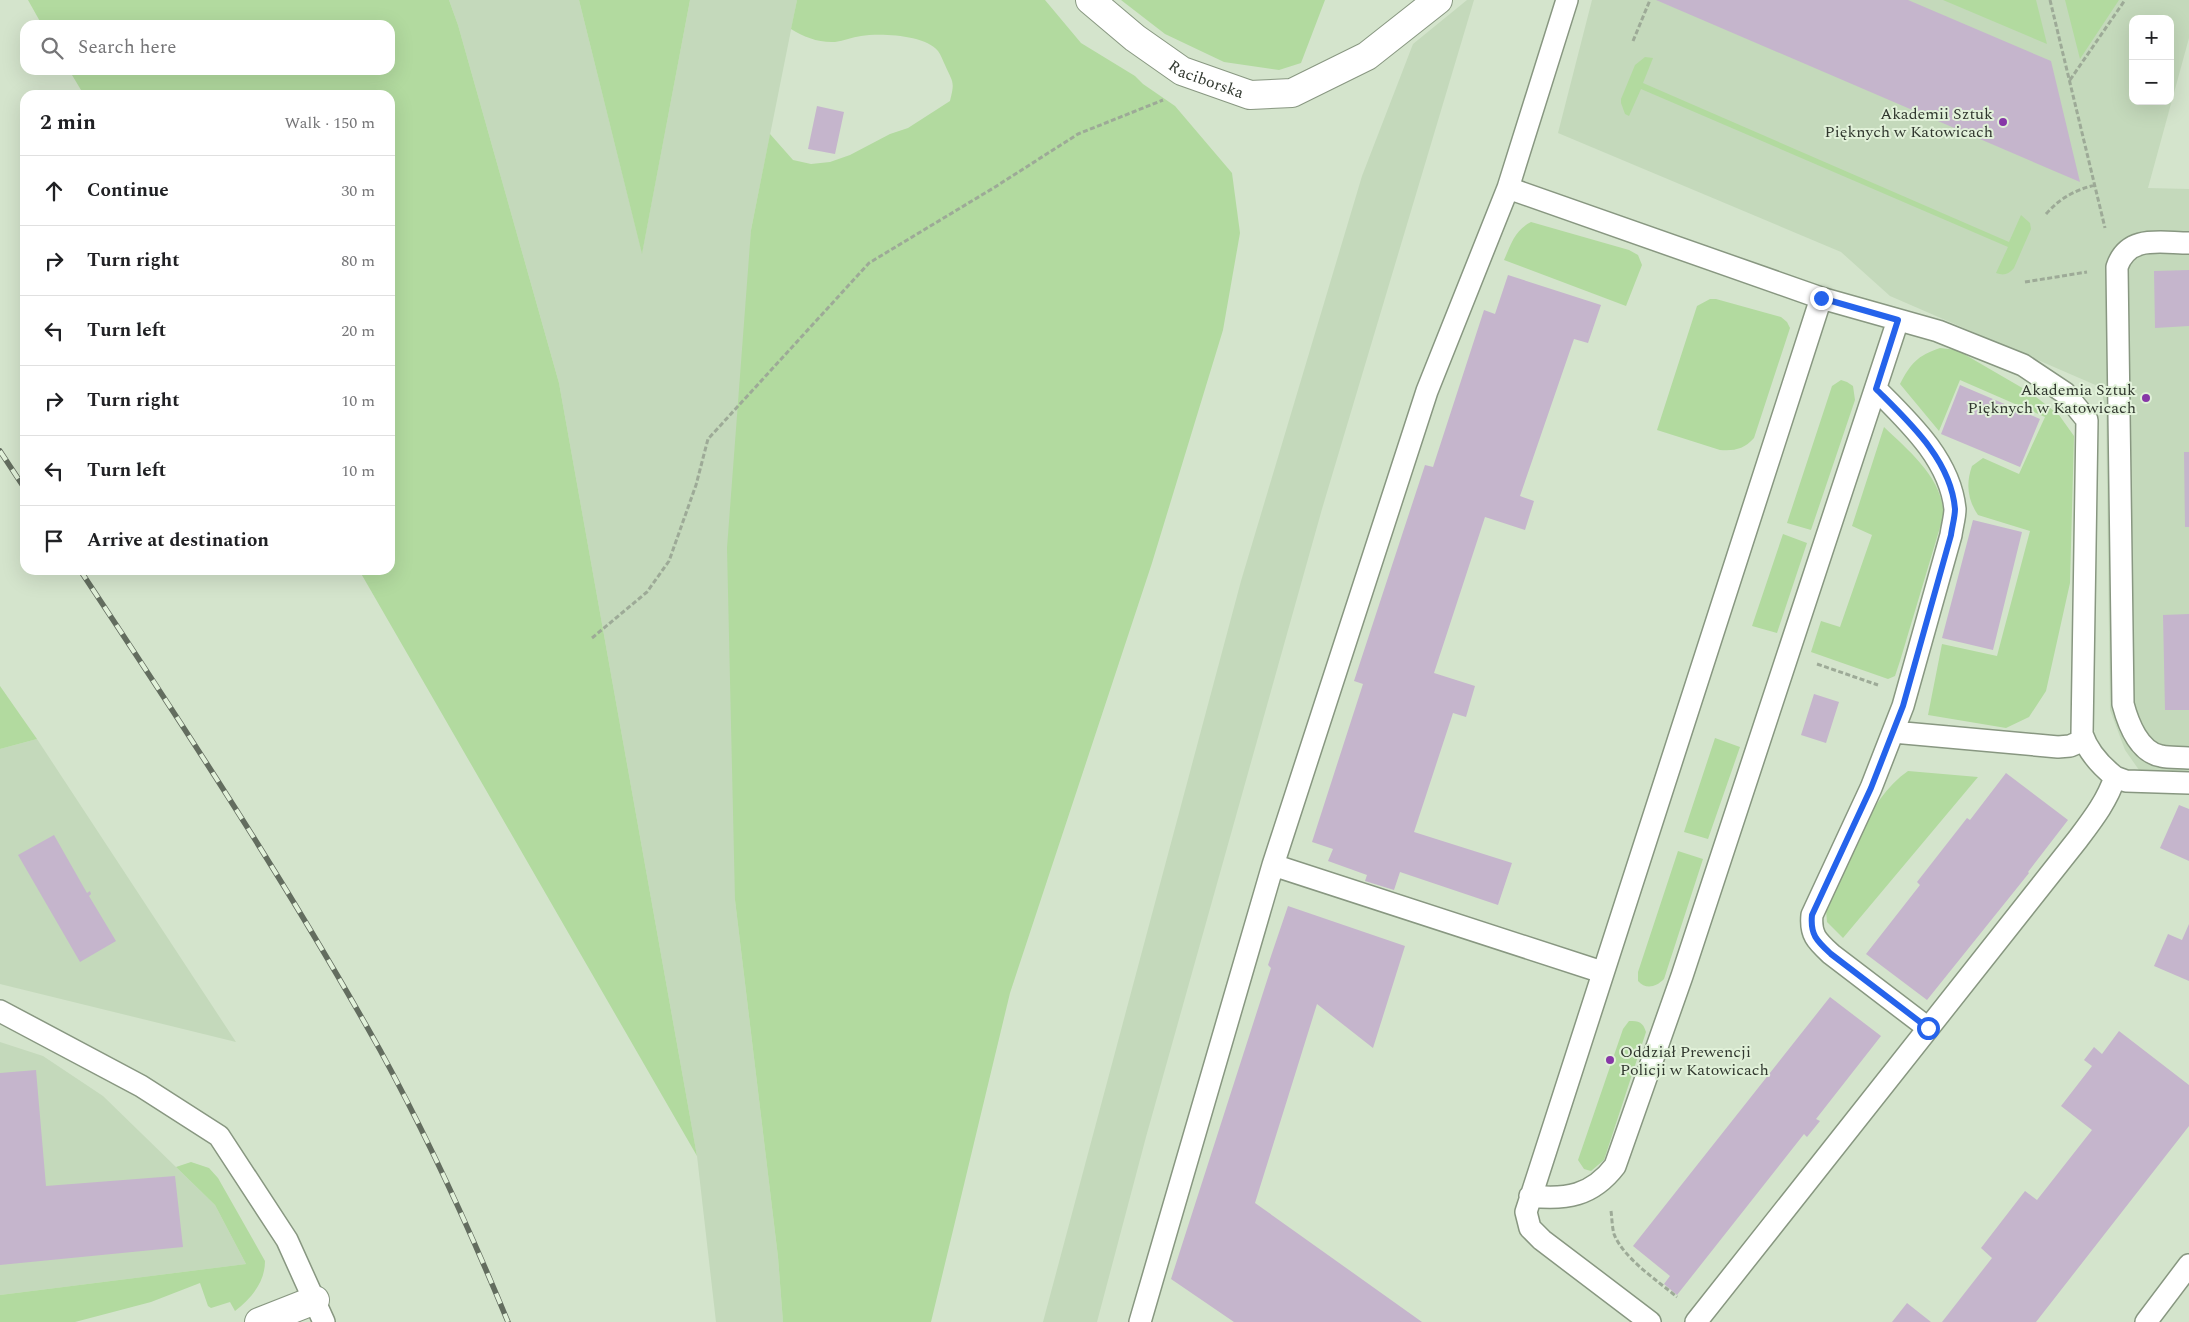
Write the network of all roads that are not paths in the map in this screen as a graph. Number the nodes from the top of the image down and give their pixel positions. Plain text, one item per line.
1 (1090, 0) edge
2 (1438, 0) edge
3 (1567, 0) edge
4 (1508, 188) junction
5 (2189, 243) edge
6 (1821, 298) junction
7 (1898, 320) junction
8 (1876, 389) junction
9 (1892, 732) junction
10 (2084, 740) junction
11 (2189, 758) edge
12 (2115, 777) junction
13 (2189, 783) edge
14 (1273, 865) junction
15 (1602, 972) junction
16 (0, 1010) edge
17 (1928, 1028) junction
18 (1530, 1196) junction
19 (2189, 1265) edge
20 (320, 1311) edge
21 (1698, 1319) edge
22 (259, 1322) edge
23 (1140, 1322) edge
24 (1650, 1322) edge
25 (2146, 1322) edge

1 - 2 street, Raciborska
3 - 4 lane
4 - 6 lane
4 - 14 lane
5 - 11 lane
6 - 7 lane
6 - 15 lane
7 - 8 lane
7 - 10 lane
8 - 9 lane
8 - 18 lane
9 - 10 lane
9 - 17 lane
10 - 12 lane
12 - 13 lane
12 - 17 lane
14 - 15 lane
14 - 23 lane
15 - 18 lane
16 - 20 lane
17 - 21 lane
18 - 24 lane
19 - 25 lane
20 - 22 street

